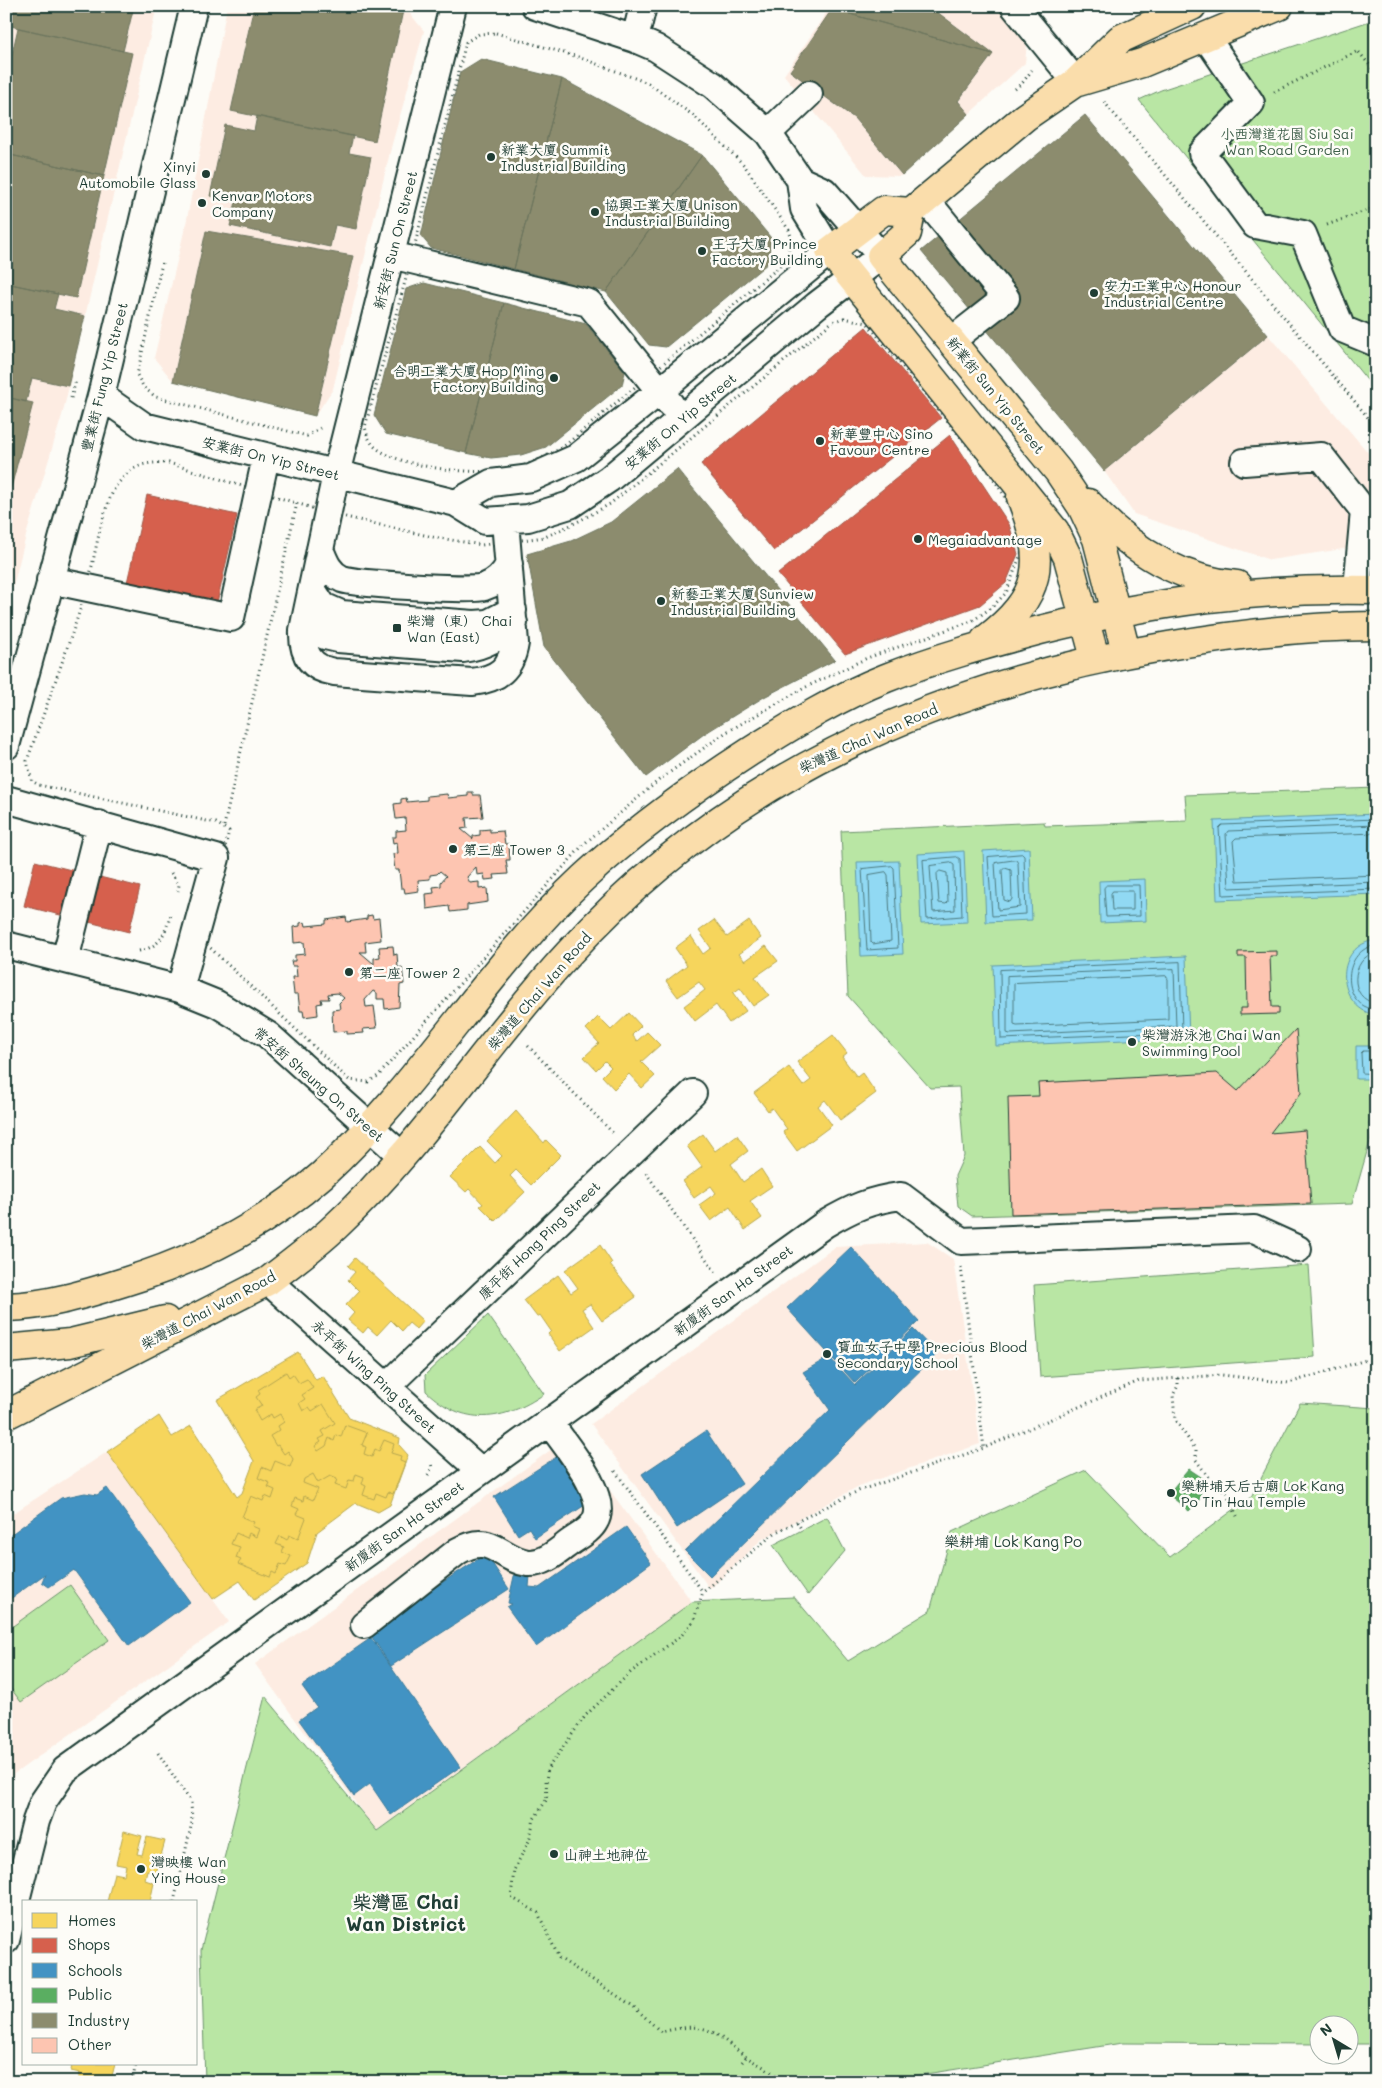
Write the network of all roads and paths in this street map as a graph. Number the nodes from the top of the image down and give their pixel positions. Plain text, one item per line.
1 (194, 6) edge
2 (453, 6) edge
3 (535, 6) edge
4 (643, 6) edge
5 (1014, 6) edge
6 (1192, 6) edge
7 (1279, 6) edge
8 (1206, 36) junction
9 (635, 39) junction
10 (1034, 63) dead end
11 (1376, 73) edge
12 (1076, 82) junction
13 (809, 94) dead end
14 (1008, 95) dead end
15 (1100, 98) dead end
16 (1251, 103) junction
17 (768, 133) junction
18 (800, 180) junction
19 (918, 206) junction
20 (1376, 207) edge
21 (859, 229) junction
22 (1303, 234) junction
23 (830, 251) junction
24 (881, 256) junction
25 (401, 258) junction
26 (852, 279) junction
27 (951, 341) junction
28 (1376, 343) edge
29 (136, 375) dead end
30 (654, 383) junction
31 (101, 396) junction
32 (683, 419) junction
33 (323, 422) dead end
34 (144, 426) junction
35 (1376, 427) edge
36 (89, 440) junction
37 (266, 457) junction
38 (1244, 462) dead end
39 (1058, 471) junction
40 (336, 474) junction
41 (1012, 475) junction
42 (297, 503) dead end
43 (456, 503) junction
44 (505, 521) junction
45 (320, 549) junction
46 (509, 564) junction
47 (50, 580) junction
48 (312, 589) junction
49 (1300, 590) junction
50 (1367, 590) edge
51 (1117, 612) junction
52 (513, 617) junction
53 (1084, 619) junction
54 (305, 620) junction
55 (1376, 626) edge
56 (976, 647) junction
57 (1126, 652) junction
58 (1095, 658) junction
59 (6, 746) edge
60 (6, 799) edge
61 (99, 824) junction
62 (224, 826) dead end
63 (6, 945) edge
64 (65, 960) junction
65 (180, 989) junction
66 (528, 1046) dead end
67 (378, 1076) dead end
68 (349, 1080) dead end
69 (693, 1093) dead end
70 (370, 1127) junction
71 (615, 1135) dead end
72 (401, 1155) junction
73 (646, 1173) dead end
74 (961, 1240) junction
75 (1298, 1249) dead end
76 (714, 1271) dead end
77 (268, 1281) junction
78 (238, 1296) junction
79 (6, 1307) edge
80 (6, 1349) edge
81 (1376, 1357) edge
82 (1178, 1378) junction
83 (386, 1387) junction
84 (6, 1415) edge
85 (549, 1422) junction
86 (984, 1448) junction
87 (610, 1464) dead end
88 (481, 1471) junction
89 (1237, 1516) dead end
90 (798, 1522) junction
91 (802, 1530) dead end
92 (703, 1592) junction
93 (364, 1625) dead end
94 (158, 1753) dead end
95 (174, 1900) edge
96 (6, 1940) edge
97 (746, 2057) junction
98 (742, 2062) dead end
99 (136, 2066) edge
100 (132, 2082) edge
101 (783, 2082) edge

1 - 31 street, 豐業街 Fung Yip Street
2 - 25 street, 新安街 Sun On Street
3 - 9 street
4 - 9 street
5 - 12 street
6 - 12 main road
7 - 8 main road
8 - 12 main road
8 - 16 street
9 - 17 street
10 - 14 path
11 - 16 path
12 - 19 main road
13 - 17 street
15 - 35 path
16 - 22 street
17 - 18 street
18 - 21 street, 新業街 Sun Yip Street
18 - 23 street
19 - 21 main road
19 - 24 main road
19 - 27 street
20 - 22 path
21 - 23 main road
21 - 24 street, 新業街 Sun Yip Street
22 - 28 street
23 - 26 main road
23 - 30 street
24 - 26 street, 安業街 On Yip Street
24 - 27 main road, 新業街 Sun Yip Street
25 - 30 street
25 - 30 path
25 - 30 path
25 - 40 street, 新安街 Sun On Street
26 - 32 street, 安業街 On Yip Street
26 - 41 main road
27 - 39 main road, 新業街 Sun Yip Street
29 - 33 path
30 - 32 street
30 - 43 street
31 - 34 street, 安業街 On Yip Street
31 - 36 street, 豐業街 Fung Yip Street
32 - 44 street, 安業街 On Yip Street
34 - 36 street, 安業街 On Yip Street
34 - 37 street, 安業街 On Yip Street
36 - 47 street, 豐業街 Fung Yip Street
37 - 40 street, 安業街 On Yip Street
37 - 47 street
38 - 50 street
39 - 49 main road
39 - 51 main road, 新業街 Sun Yip Street
40 - 43 street, 安業街 On Yip Street
40 - 45 street, 新安街 Sun On Street
41 - 53 main road
41 - 56 main road
42 - 62 path
43 - 44 street, 安業街 On Yip Street
44 - 46 street, 新安街 Sun On Street
45 - 46 street
45 - 48 street, 新安街 Sun On Street
46 - 52 street, 新安街 Sun On Street
47 - 59 street, 豐業街 Fung Yip Street
48 - 52 street
48 - 54 street, 新安街 Sun On Street
49 - 50 main road
49 - 51 main road
51 - 53 main road
51 - 57 main road, 新業街 Sun Yip Street
52 - 54 street
52 - 54 street, 新安街 Sun On Street
53 - 56 main road
53 - 58 main road
55 - 57 main road, 柴灣道 Chai Wan Road
56 - 70 main road
57 - 58 main road, 柴灣道 Chai Wan Road
58 - 72 main road, 柴灣道 Chai Wan Road
60 - 61 street
61 - 64 street
61 - 65 street
63 - 64 street, 常安街 Sheung On Street
64 - 65 street, 常安街 Sheung On Street
65 - 70 street, 常安街 Sheung On Street
66 - 71 path
67 - 68 path
69 - 83 street, 康平街 Hong Ping Street
70 - 72 street, 常安街 Sheung On Street
70 - 79 main road
72 - 77 main road, 柴灣道 Chai Wan Road
73 - 76 path
74 - 75 street
74 - 85 street, 新廈街 San Ha Street
74 - 86 path
77 - 78 main road, 柴灣道 Chai Wan Road
77 - 83 street, 永平街 Wing Ping Street
78 - 80 main road
78 - 84 main road, 柴灣道 Chai Wan Road
81 - 82 path
82 - 86 path
82 - 89 path
83 - 88 street, 永平街 Wing Ping Street
85 - 88 street, 新廈街 San Ha Street
85 - 93 street
86 - 90 path
87 - 92 path
88 - 96 street, 新廈街 San Ha Street
90 - 91 path
90 - 92 path
92 - 97 path
94 - 95 path
97 - 98 path
97 - 101 path
99 - 100 path

